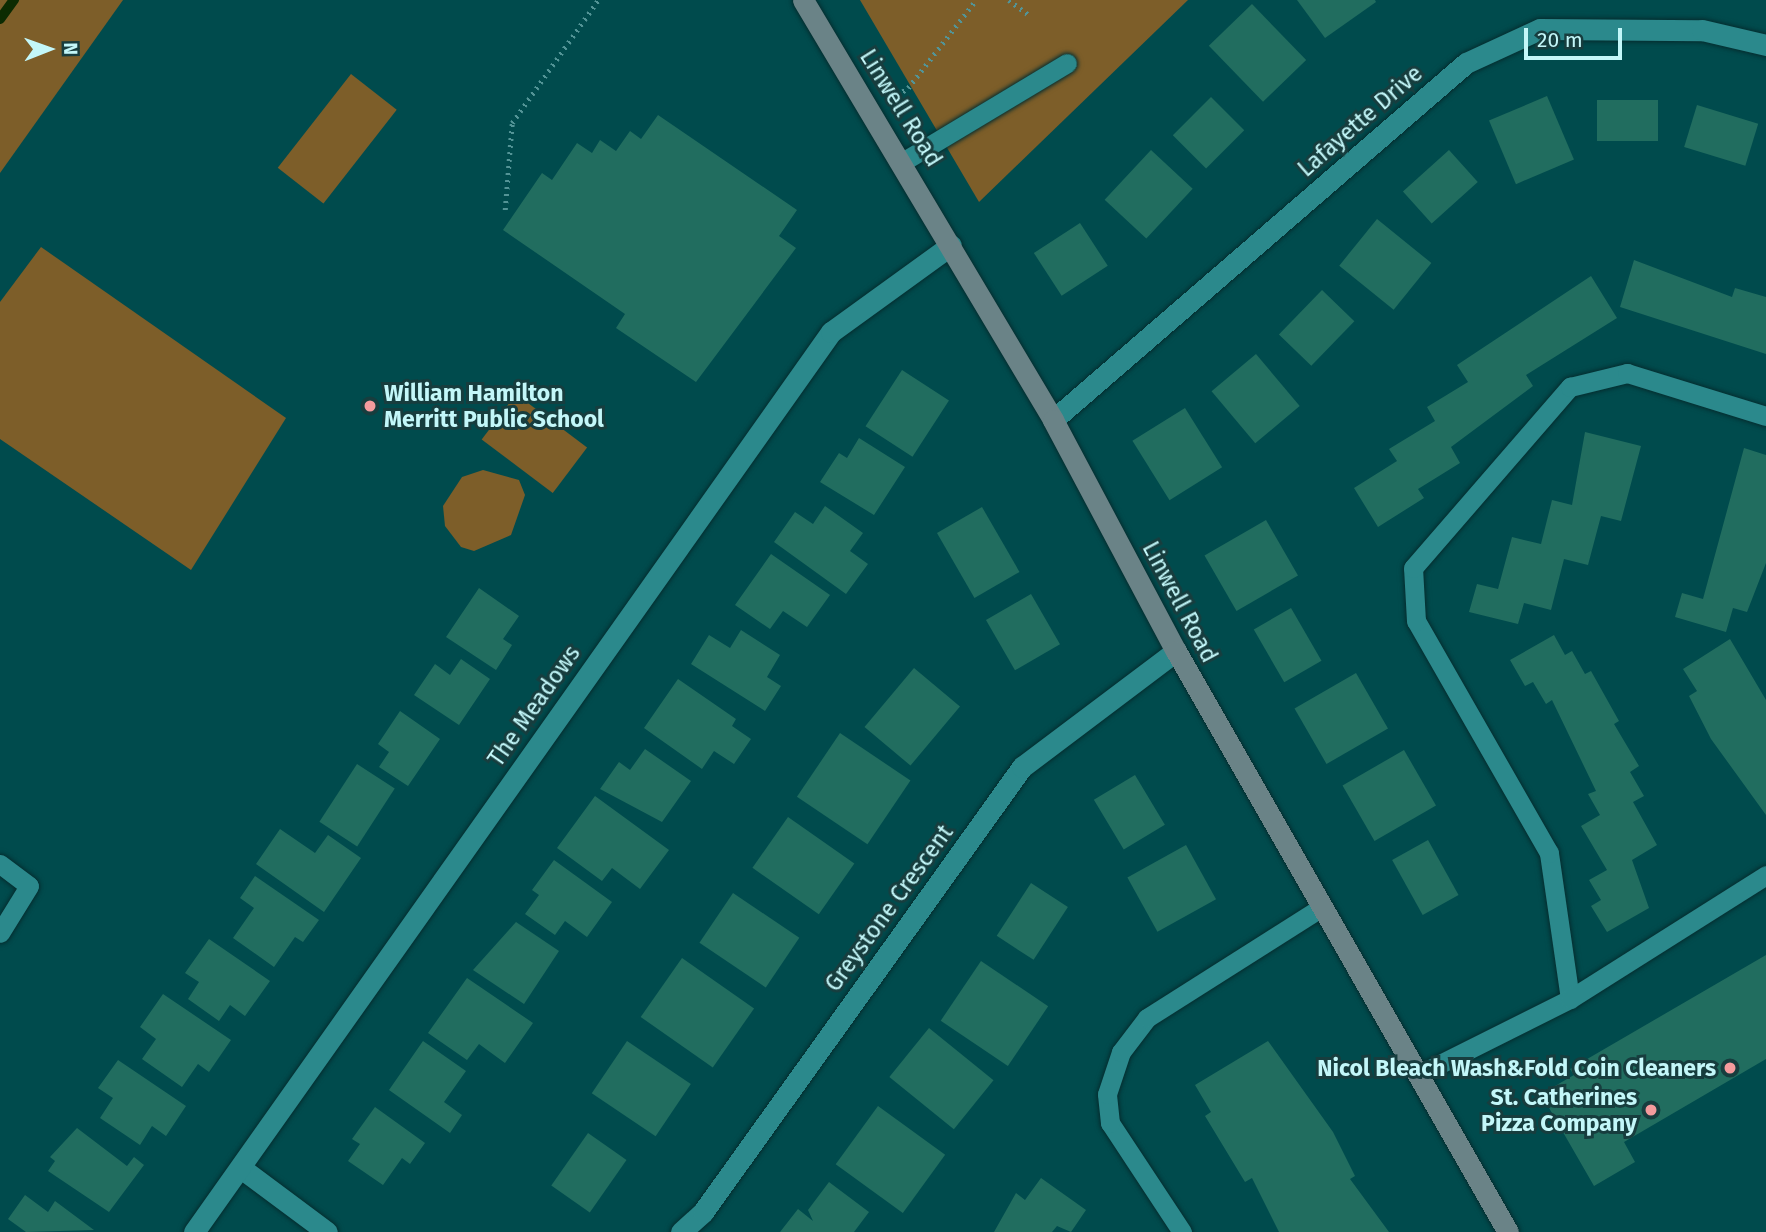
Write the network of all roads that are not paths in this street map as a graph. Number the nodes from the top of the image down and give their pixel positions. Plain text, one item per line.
1 (803, 0) edge
2 (1766, 45) edge
3 (1067, 63) dead end
4 (904, 161) junction
5 (951, 245) junction
6 (1766, 416) edge
7 (1054, 420) junction
8 (1176, 651) junction
9 (0, 864) edge
10 (1766, 875) edge
11 (1322, 907) junction
12 (0, 933) edge
13 (1570, 999) junction
14 (1418, 1075) junction
15 (241, 1168) junction
16 (194, 1232) edge
17 (327, 1232) edge
18 (681, 1232) edge
19 (1182, 1232) edge
20 (1508, 1232) edge

1 - 4 main road, Linwell Road
2 - 7 street, Lafayette Drive
3 - 4 lane
4 - 5 main road, Linwell Road
5 - 7 main road, Linwell Road
5 - 15 street, The Meadows
6 - 13 lane
7 - 8 main road, Linwell Road
8 - 11 main road, Linwell Road
8 - 18 street, Greystone Crescent
9 - 12 lane
10 - 13 lane
11 - 14 main road, Linwell Road
11 - 19 lane
13 - 14 lane
14 - 20 main road, Linwell Road
15 - 16 street, The Meadows
15 - 17 street

